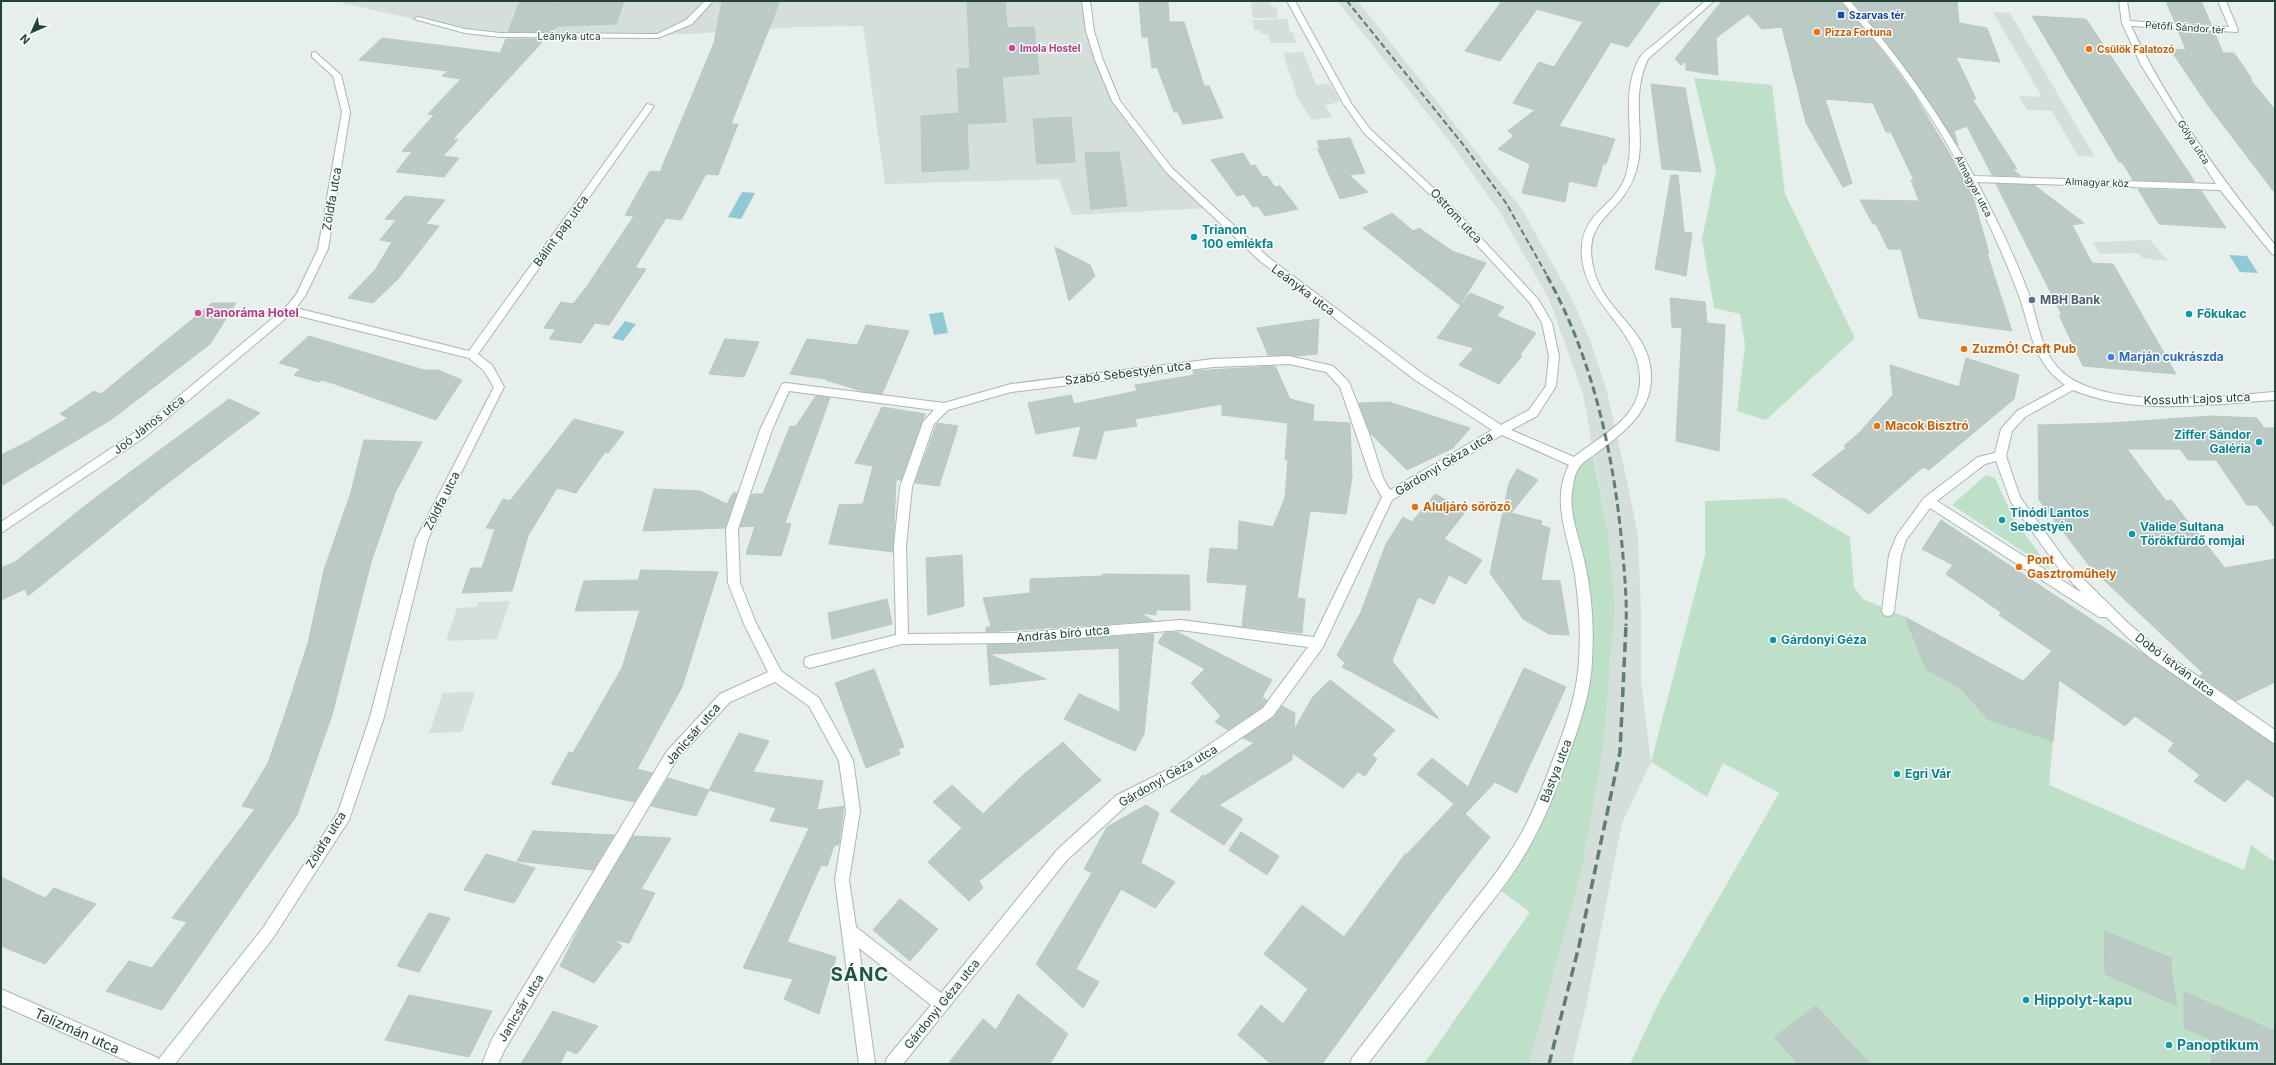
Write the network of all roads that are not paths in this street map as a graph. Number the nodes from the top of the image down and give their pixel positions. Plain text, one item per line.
1 (709, 1) edge
2 (1086, 1) edge
3 (1291, 1) edge
4 (1710, 1) edge
5 (1846, 1) edge
6 (2123, 1) edge
7 (2222, 1) edge
8 (418, 19) dead end
9 (2126, 23) junction
10 (315, 55) dead end
11 (650, 106) dead end
12 (1972, 179) junction
13 (2223, 187) junction
14 (2275, 252) edge
15 (289, 310) junction
16 (472, 355) junction
17 (2073, 385) junction
18 (2275, 396) edge
19 (944, 407) junction
20 (1501, 430) junction
21 (2000, 456) junction
22 (1576, 463) junction
23 (1388, 497) junction
24 (1928, 501) junction
25 (1, 528) edge
26 (1888, 611) dead end
27 (2124, 626) junction
28 (902, 639) junction
29 (1318, 643) junction
30 (810, 662) dead end
31 (776, 676) junction
32 (2275, 738) edge
33 (849, 931) junction
34 (1, 997) edge
35 (942, 1004) junction
36 (152, 1064) edge
37 (165, 1064) edge
38 (490, 1064) edge
39 (867, 1064) edge
40 (893, 1064) edge
41 (1358, 1064) edge

1 - 8 street, Leányka utca
2 - 20 street, Leányka utca
3 - 20 street, Ostrom utca
4 - 22 street
5 - 12 street, Almagyar utca
6 - 9 street
7 - 9 street, Petőfi Sándor tér
9 - 13 street, Gólya utca
10 - 15 street, Zöldfa utca
11 - 16 street, Bálint pap utca
12 - 13 street, Almagyar köz
12 - 17 street, Almagyar utca
13 - 14 street, Gólya utca
15 - 16 street, Zöldfa utca
15 - 25 street, Joó János utca
16 - 37 street, Zöldfa utca
17 - 18 street, Kossuth Lajos utca
17 - 21 street
19 - 23 street, Szabó Sebestyén utca
19 - 28 street
19 - 31 street, Szabó Sebestyén utca
20 - 22 street, Leányka utca
20 - 23 street, Gárdonyi Géza utca
21 - 24 street
21 - 27 street, Dobó István utca
22 - 41 street, Bástya utca
23 - 29 street, Gárdonyi Géza utca
24 - 26 street
24 - 27 street
27 - 32 street, Dobó István utca
28 - 29 street, András bíró utca
28 - 30 street, András bíró utca
29 - 35 street, Gárdonyi Géza utca
31 - 33 street
31 - 38 street, Janicsár utca
33 - 35 street
33 - 39 street
34 - 36 street, Talizmán utca
35 - 40 street, Gárdonyi Géza utca

